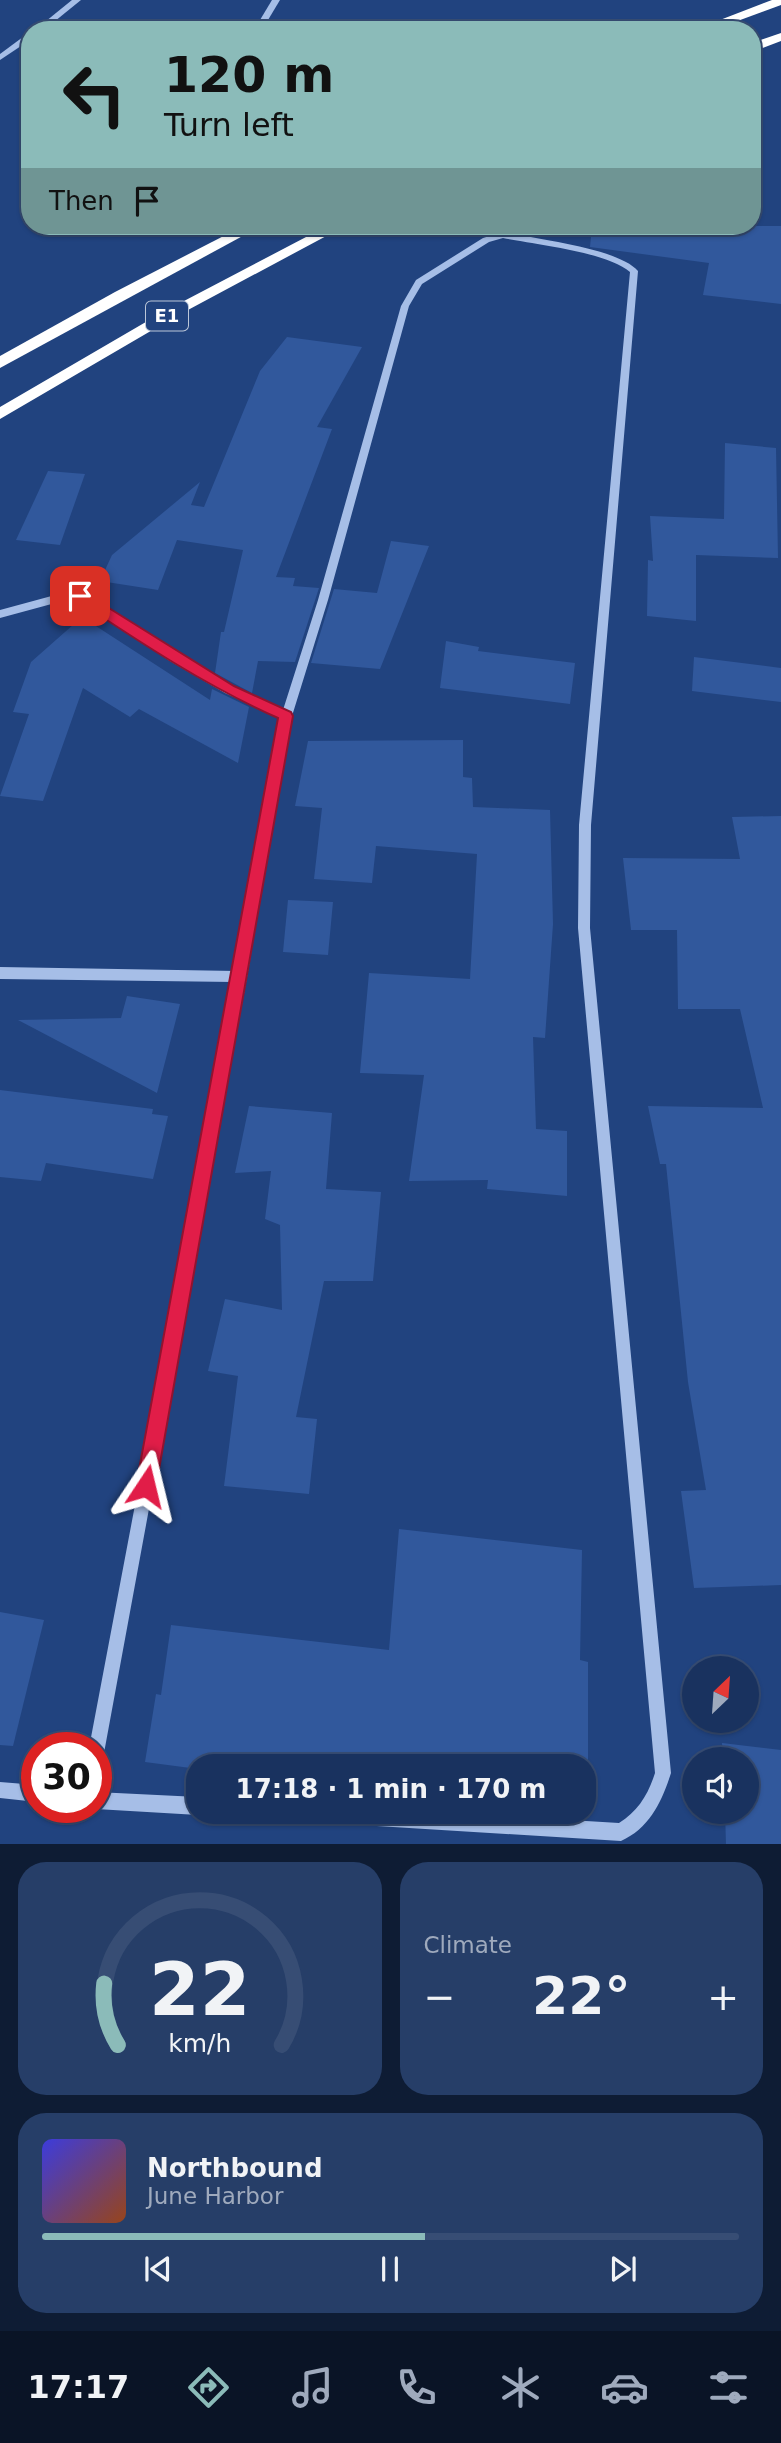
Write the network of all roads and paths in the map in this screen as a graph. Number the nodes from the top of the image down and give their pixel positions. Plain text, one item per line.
1 (77, 0) edge
2 (276, 0) edge
3 (781, 1) edge
4 (50, 21) edge
5 (263, 21) edge
6 (726, 21) edge
7 (781, 37) edge
8 (21, 43) edge
9 (761, 45) edge
10 (0, 58) edge
11 (237, 235) edge
12 (321, 235) edge
13 (0, 363) edge
14 (0, 414) edge
15 (0, 614) edge
16 (286, 716) junction
17 (0, 974) edge
18 (241, 977) junction
19 (100, 1732) edge
20 (0, 1790) edge
21 (21, 1792) edge
22 (112, 1801) edge
23 (186, 1805) edge
24 (491, 1824) edge

1 - 4 street
2 - 5 street
3 - 6 highway
7 - 9 highway
8 - 10 street
11 - 13 highway, E1
12 - 14 highway, E1
15 - 16 street
16 - 18 street
16 - 24 street
17 - 18 street
18 - 19 street
20 - 21 street
22 - 23 street

